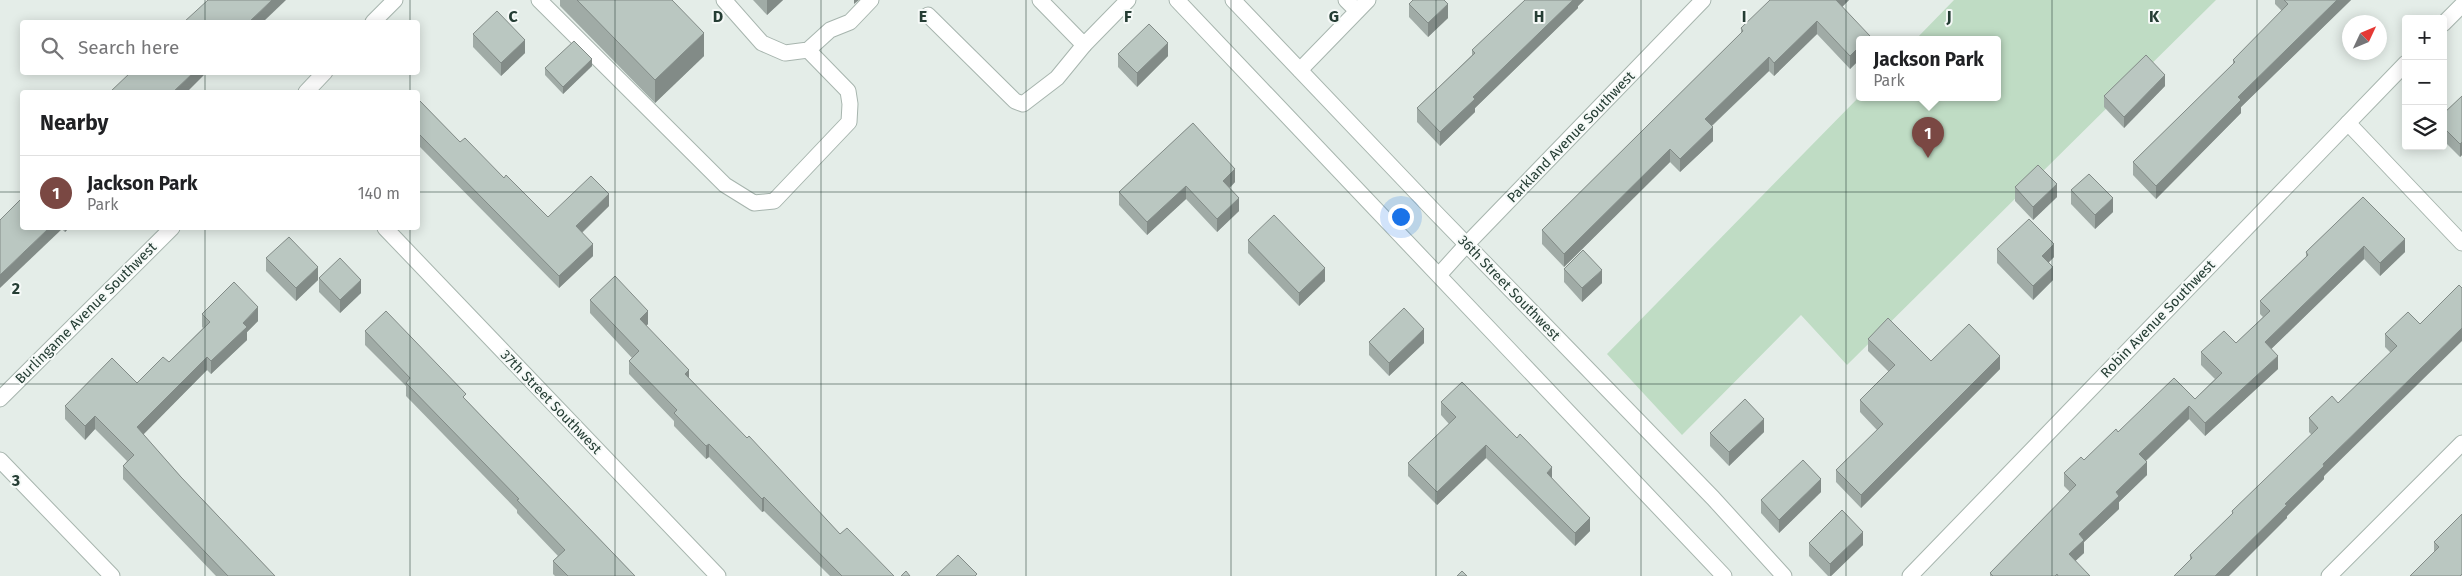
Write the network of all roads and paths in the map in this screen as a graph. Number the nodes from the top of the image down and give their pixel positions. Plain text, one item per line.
1 (395, 0) edge
2 (540, 0) edge
3 (724, 0) edge
4 (871, 0) edge
5 (1040, 0) edge
6 (1128, 0) edge
7 (1177, 0) edge
8 (1233, 0) edge
9 (1346, 0) edge
10 (1368, 0) edge
11 (1703, 0) edge
12 (2462, 5) edge
13 (1357, 11) junction
14 (928, 15) dead end
15 (376, 20) edge
16 (2447, 20) edge
17 (1084, 45) junction
18 (808, 50) junction
19 (2402, 67) edge
20 (1300, 70) junction
21 (322, 75) edge
22 (308, 90) edge
23 (2348, 123) junction
24 (170, 230) edge
25 (387, 230) edge
26 (2462, 243) edge
27 (1467, 244) junction
28 (1439, 275) junction
29 (0, 399) edge
30 (2462, 443) edge
31 (0, 460) edge
32 (112, 576) edge
33 (718, 576) edge
34 (1724, 576) edge
35 (1784, 576) edge
36 (1910, 576) edge
37 (2329, 576) edge

1 - 15 street
2 - 18 street
3 - 18 street
4 - 18 street
5 - 17 street
6 - 17 street
7 - 28 street
8 - 20 street, 36th Street Southwest
9 - 13 street
10 - 13 street
11 - 27 street, Parkland Avenue Southwest
12 - 16 street
13 - 20 street
14 - 17 street
19 - 23 street, Robin Avenue Southwest
20 - 27 street, 36th Street Southwest
21 - 22 street
23 - 26 street
23 - 36 street, Robin Avenue Southwest
24 - 29 street, Burlingame Avenue Southwest
25 - 33 street, 37th Street Southwest
27 - 28 street, Parkland Avenue Southwest
27 - 35 street, 36th Street Southwest
28 - 34 street
30 - 37 street
31 - 32 street

